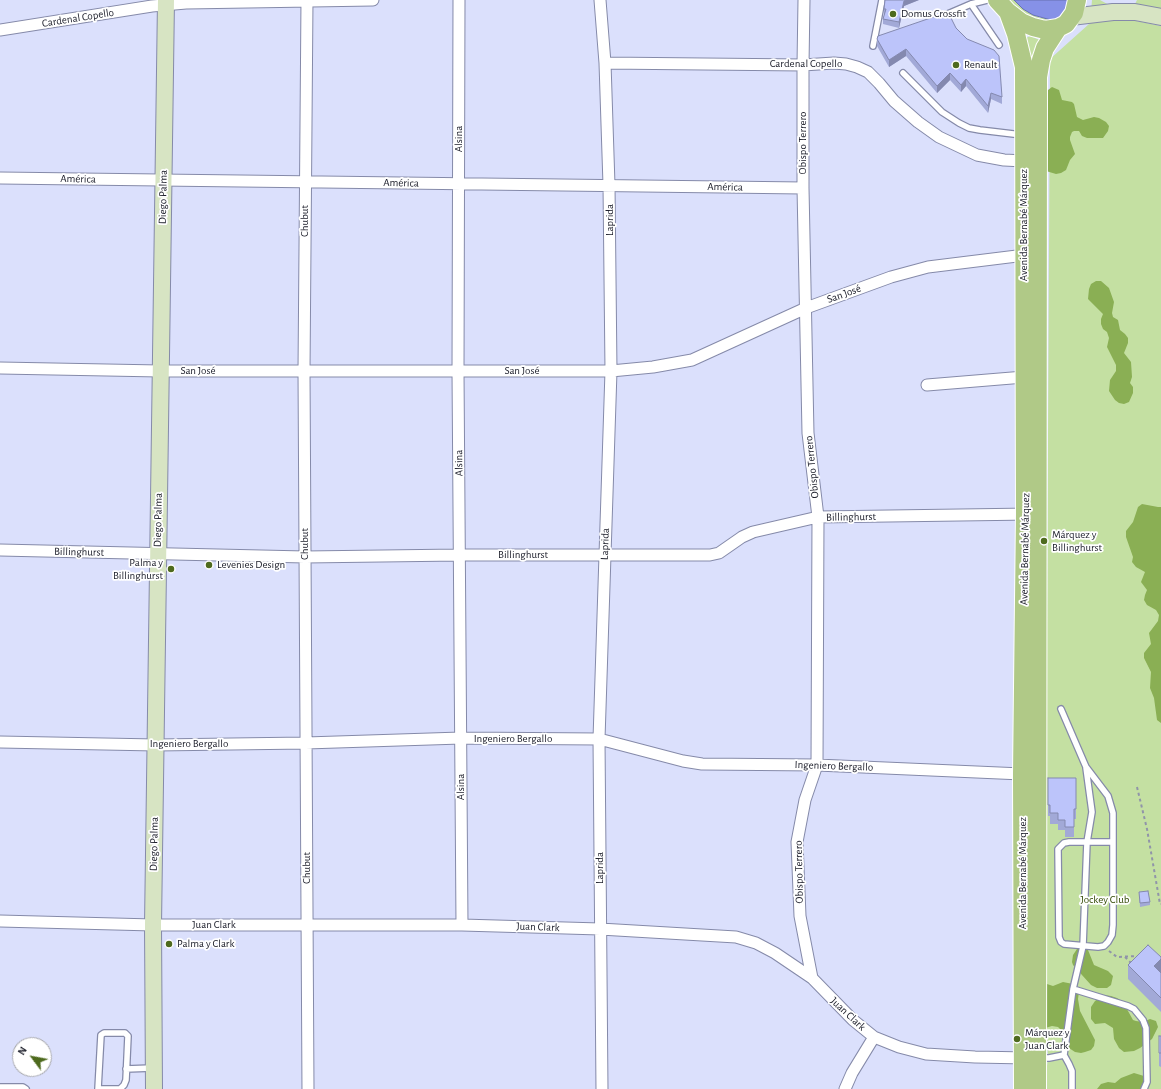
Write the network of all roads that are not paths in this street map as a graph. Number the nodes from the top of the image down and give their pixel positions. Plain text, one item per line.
1 (307, 0) edge
2 (373, 0) edge
3 (460, 0) edge
4 (600, 0) edge
5 (804, 0) edge
6 (882, 0) edge
7 (987, 0) edge
8 (1077, 0) edge
9 (1114, 0) edge
10 (166, 2) edge
11 (971, 4) junction
12 (1003, 6) edge
13 (1135, 12) junction
14 (1161, 17) edge
15 (936, 19) edge
16 (1064, 23) junction
17 (0, 30) edge
18 (1000, 45) dead end
19 (873, 46) dead end
20 (605, 63) junction
21 (803, 65) junction
22 (903, 73) dead end
23 (1024, 135) junction
24 (1024, 161) junction
25 (0, 178) edge
26 (163, 180) junction
27 (305, 182) junction
28 (459, 184) junction
29 (609, 185) junction
30 (803, 188) junction
31 (1025, 255) junction
32 (806, 308) junction
33 (0, 368) edge
34 (160, 371) junction
35 (304, 371) junction
36 (458, 371) junction
37 (611, 371) junction
38 (1024, 377) junction
39 (927, 385) dead end
40 (1031, 514) junction
41 (818, 518) junction
42 (0, 550) edge
43 (158, 554) junction
44 (459, 555) junction
45 (604, 555) junction
46 (305, 557) junction
47 (1060, 709) dead end
48 (461, 738) junction
49 (599, 739) junction
50 (0, 742) edge
51 (306, 743) junction
52 (156, 745) junction
53 (817, 765) junction
54 (1086, 767) junction
55 (1022, 774) junction
56 (1087, 842) junction
57 (1113, 842) junction
58 (0, 921) edge
59 (153, 925) junction
60 (307, 925) junction
61 (462, 925) junction
62 (600, 929) junction
63 (1083, 946) junction
64 (812, 978) junction
65 (1073, 989) junction
66 (874, 1037) junction
67 (1064, 1055) junction
68 (1030, 1058) junction
69 (154, 1068) junction
70 (126, 1069) junction
71 (0, 1087) edge
72 (26, 1089) edge
73 (98, 1089) edge
74 (154, 1089) edge
75 (308, 1089) edge
76 (602, 1089) edge
77 (845, 1089) edge
78 (1023, 1089) edge
79 (1037, 1089) edge
80 (1072, 1089) edge
81 (1144, 1089) edge

1 - 2 street, Cardenal Copello
1 - 10 street, Cardenal Copello
1 - 27 street, Chubut
3 - 28 street, Alsina
4 - 20 street, Laprida
5 - 21 street, Obispo Terrero
6 - 19 lane
7 - 11 lane
8 - 16 main road, Avenida Bernabé Márquez
9 - 13 main road
10 - 17 street, Cardenal Copello
10 - 26 main road, Diego Palma
11 - 15 lane
11 - 18 lane
12 - 16 main road
12 - 23 main road, Avenida Bernabé Márquez
13 - 14 main road
13 - 16 main road
16 - 40 main road, Avenida Bernabé Márquez
20 - 21 street, Cardenal Copello
20 - 29 street, Laprida
21 - 24 street, Cardenal Copello
21 - 30 street, Obispo Terrero
22 - 23 lane
23 - 24 main road, Avenida Bernabé Márquez
24 - 31 main road, Avenida Bernabé Márquez
25 - 26 street, América
26 - 27 street, América
26 - 34 main road, Diego Palma
27 - 28 street, América
27 - 35 street, Chubut
28 - 29 street, América
28 - 36 street, Alsina
29 - 30 street, América
29 - 37 street, Laprida
30 - 32 street, Obispo Terrero
31 - 32 street, San José
31 - 38 main road, Avenida Bernabé Márquez
32 - 37 street, San José
32 - 41 street, Obispo Terrero
33 - 34 street, San José
34 - 35 street, San José
34 - 43 main road, Diego Palma
35 - 36 street, San José
35 - 46 street, Chubut
36 - 37 street, San José
36 - 44 street, Alsina
37 - 45 street, Laprida
38 - 39 street
38 - 40 main road, Avenida Bernabé Márquez
40 - 41 street, Billinghurst
40 - 55 main road, Avenida Bernabé Márquez
40 - 68 main road, Avenida Bernabé Márquez
41 - 45 street, Billinghurst
41 - 53 street, Obispo Terrero
42 - 43 street, Billinghurst
43 - 46 street, Billinghurst
43 - 52 main road, Diego Palma
44 - 45 street, Billinghurst
44 - 46 street, Billinghurst
44 - 48 street, Alsina
45 - 49 street, Laprida
46 - 51 street, Chubut
47 - 54 lane
48 - 49 street, Ingeniero Bergallo
48 - 51 street, Ingeniero Bergallo
48 - 61 street, Alsina
49 - 53 street, Ingeniero Bergallo
49 - 62 street, Laprida
50 - 52 street, Ingeniero Bergallo
51 - 52 street, Ingeniero Bergallo
51 - 60 street, Chubut
52 - 59 main road, Diego Palma
53 - 55 street, Ingeniero Bergallo
53 - 64 street, Obispo Terrero
54 - 56 lane
54 - 57 lane
55 - 68 main road, Avenida Bernabé Márquez
56 - 57 lane
56 - 63 lane
56 - 63 lane
57 - 63 lane
58 - 59 street, Juan Clark
59 - 60 street, Juan Clark
59 - 69 main road, Diego Palma
60 - 61 street, Juan Clark
60 - 75 street, Chubut
61 - 62 street, Juan Clark
62 - 64 street, Juan Clark
62 - 76 street, Laprida
63 - 65 lane
64 - 66 street, Juan Clark
65 - 67 lane
65 - 81 lane
66 - 68 street, Juan Clark
66 - 77 street
67 - 68 lane
67 - 80 lane
68 - 78 main road, Avenida Bernabé Márquez
68 - 79 main road, Avenida Bernabé Márquez
69 - 70 lane
69 - 74 main road, Diego Palma
70 - 73 lane
70 - 73 lane
71 - 72 lane

